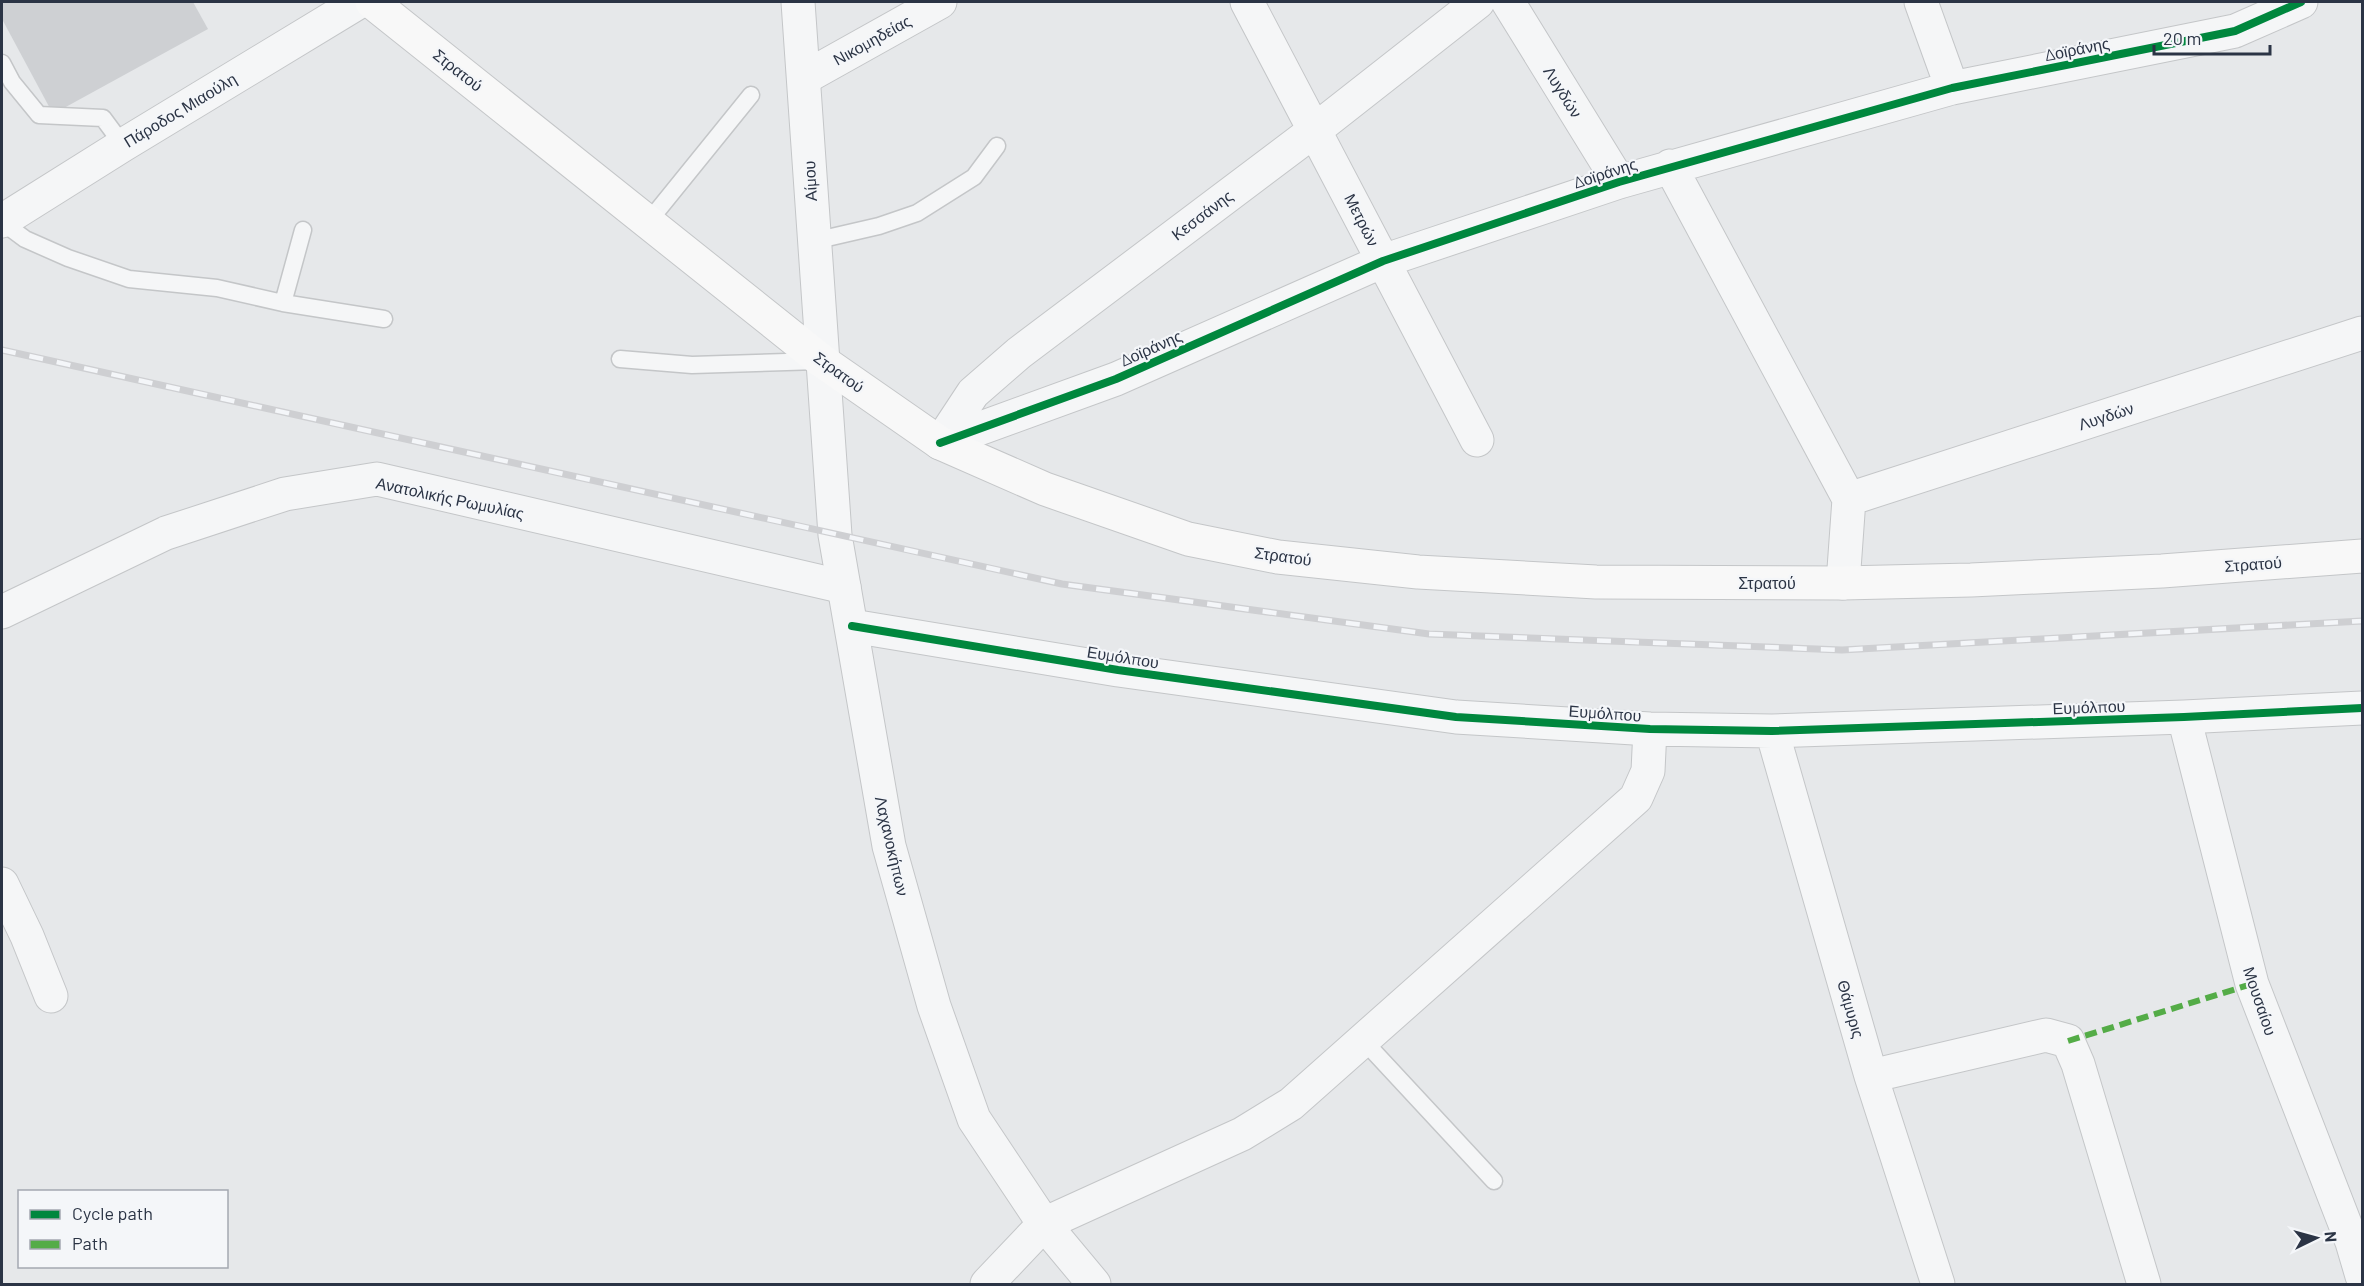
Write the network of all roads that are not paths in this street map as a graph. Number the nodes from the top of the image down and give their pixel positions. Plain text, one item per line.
1 (359, 2) edge
2 (372, 2) edge
3 (798, 2) edge
4 (940, 2) edge
5 (1247, 2) edge
6 (1478, 2) edge
7 (1508, 2) edge
8 (1921, 2) edge
9 (2301, 2) edge
10 (2, 63) edge
11 (804, 78) junction
12 (1952, 88) junction
13 (751, 95) dead end
14 (1316, 130) junction
15 (123, 145) junction
16 (997, 146) dead end
17 (1670, 166) junction
18 (1619, 182) junction
19 (649, 221) junction
20 (2, 222) edge
21 (303, 230) dead end
22 (814, 241) junction
23 (1383, 261) junction
24 (283, 303) junction
25 (384, 319) dead end
26 (2362, 333) edge
27 (620, 360) dead end
28 (822, 361) junction
29 (1477, 440) dead end
30 (940, 443) junction
31 (1849, 499) junction
32 (2362, 556) edge
33 (1843, 583) junction
34 (844, 587) junction
35 (2, 612) edge
36 (852, 626) junction
37 (2362, 708) edge
38 (2184, 717) junction
39 (1650, 729) junction
40 (1772, 731) junction
41 (2, 884) edge
42 (51, 996) dead end
43 (1363, 1040) junction
44 (1870, 1076) junction
45 (1494, 1181) dead end
46 (1044, 1224) junction
47 (2357, 1241) edge
48 (2362, 1276) edge
49 (987, 1284) edge
50 (1094, 1284) edge
51 (1938, 1284) edge
52 (2144, 1284) edge

1 - 15 street, Πάροδος Μιαούλη
2 - 19 main road, Στρατού
3 - 11 street, Αίμου
4 - 11 street, Νικομηδείας
5 - 14 street, Μετρών
6 - 14 street, Κεσσάνης
7 - 18 street, Λυγδών
8 - 12 street
9 - 12 street, Δοϊράνης
10 - 15 lane
11 - 22 street, Αίμου
12 - 17 street, Δοϊράνης
13 - 19 lane
14 - 23 street, Μετρών
14 - 30 street, Κεσσάνης
15 - 20 street, Πάροδος Μιαούλη
16 - 22 lane
17 - 18 street, Δοϊράνης
17 - 31 street
18 - 23 street, Δοϊράνης
19 - 28 main road, Στρατού
20 - 24 lane
21 - 24 lane
22 - 28 street, Αίμου
23 - 29 street, Μετρών
23 - 30 street, Δοϊράνης
24 - 25 lane
26 - 31 street, Λυγδών
27 - 28 lane
28 - 30 main road, Στρατού
28 - 34 street, Λαχανοκήπων
30 - 33 main road, Στρατού
31 - 33 street
32 - 33 main road, Στρατού
34 - 35 street, Ανατολικής Ρωμυλίας
34 - 36 street, Λαχανοκήπων
36 - 39 street, Ευμόλπου
36 - 46 street, Λαχανοκήπων
37 - 38 street, Ευμόλπου
38 - 40 street, Ευμόλπου
38 - 47 street, Μουσαίου
39 - 40 street, Ευμόλπου
39 - 43 street
40 - 44 street, Θάμυρις
41 - 42 street
43 - 45 lane
43 - 46 street
44 - 51 street, Θάμυρις
44 - 52 street
46 - 49 street
46 - 50 street, Λαχανοκήπων
47 - 48 street, Μουσαίου

